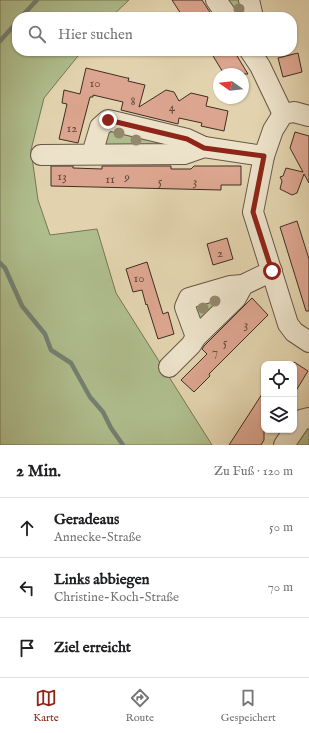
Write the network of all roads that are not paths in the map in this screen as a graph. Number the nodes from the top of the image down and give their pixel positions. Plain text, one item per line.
1 (216, 0) edge
2 (250, 0) edge
3 (224, 12) edge
4 (252, 12) edge
5 (257, 56) edge
6 (283, 114) junction
7 (309, 116) edge
8 (204, 148) junction
9 (92, 154) junction
10 (41, 155) dead end
11 (264, 156) junction
12 (272, 271) junction
13 (243, 285) junction
14 (196, 337) junction
15 (309, 342) edge
16 (169, 367) dead end
17 (309, 418) edge
18 (284, 445) edge

1 - 3 street
2 - 4 street
5 - 6 street
6 - 7 street
6 - 11 street
8 - 9 street
8 - 9 street
8 - 11 street
9 - 10 street
11 - 12 street
12 - 13 street
12 - 15 street
13 - 14 street
13 - 14 street
14 - 16 street
17 - 18 street

